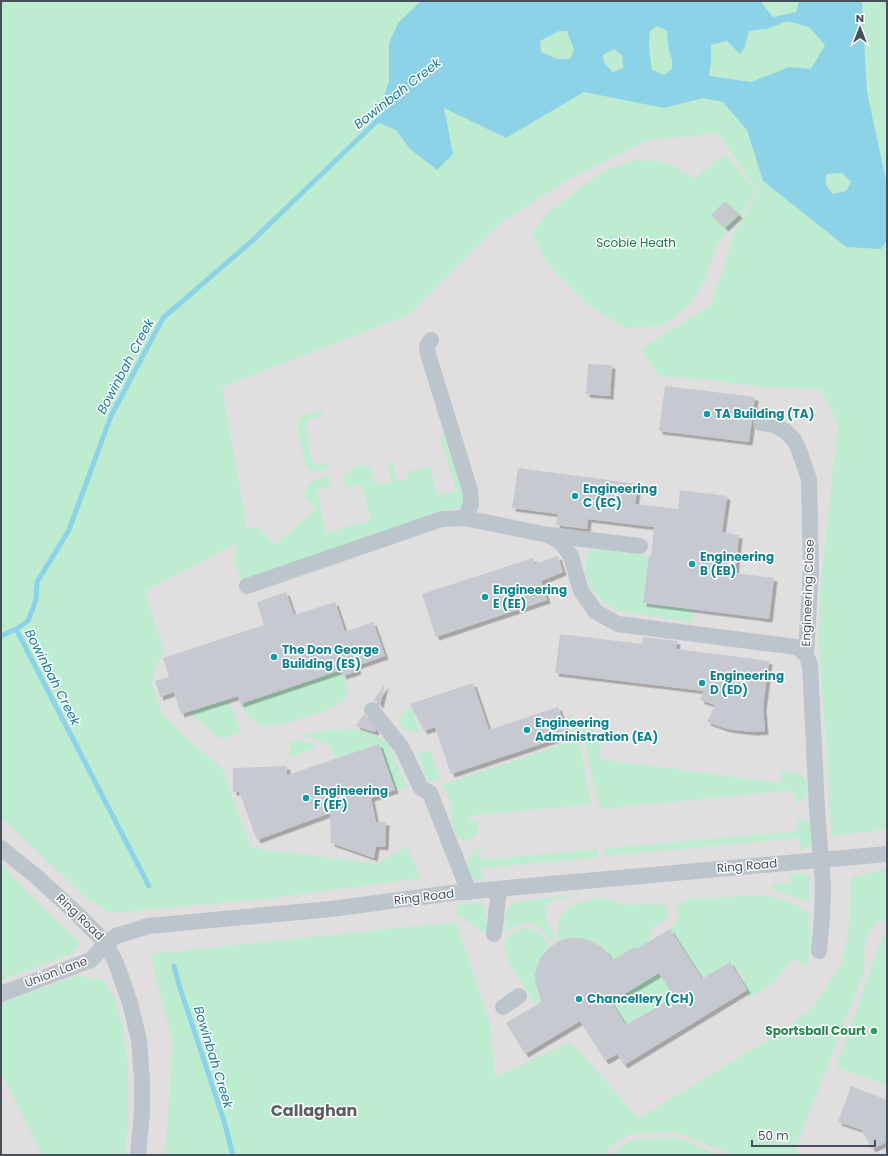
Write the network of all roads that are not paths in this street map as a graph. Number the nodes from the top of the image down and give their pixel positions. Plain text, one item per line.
1 (431, 340) dead end
2 (761, 423) dead end
3 (465, 518) junction
4 (548, 535) junction
5 (640, 546) dead end
6 (247, 586) dead end
7 (806, 654) junction
8 (372, 710) dead end
9 (1, 848) edge
10 (887, 854) edge
11 (821, 859) junction
12 (499, 889) junction
13 (469, 892) junction
14 (494, 934) dead end
15 (106, 943) junction
16 (819, 951) dead end
17 (1, 994) edge
18 (519, 996) dead end
19 (503, 1007) dead end
20 (138, 1155) edge

1 - 3 street
2 - 7 street, Engineering Close
3 - 4 street
3 - 6 street
4 - 5 street
4 - 7 street
7 - 11 street, Engineering Close
8 - 13 street
9 - 15 street, Ring Road
10 - 11 street, Ring Road
11 - 12 street, Ring Road
11 - 16 street, Engineering Close
12 - 13 street, Ring Road
12 - 14 street
13 - 15 street, Ring Road
15 - 17 street, Union Lane
15 - 20 street
18 - 19 street

